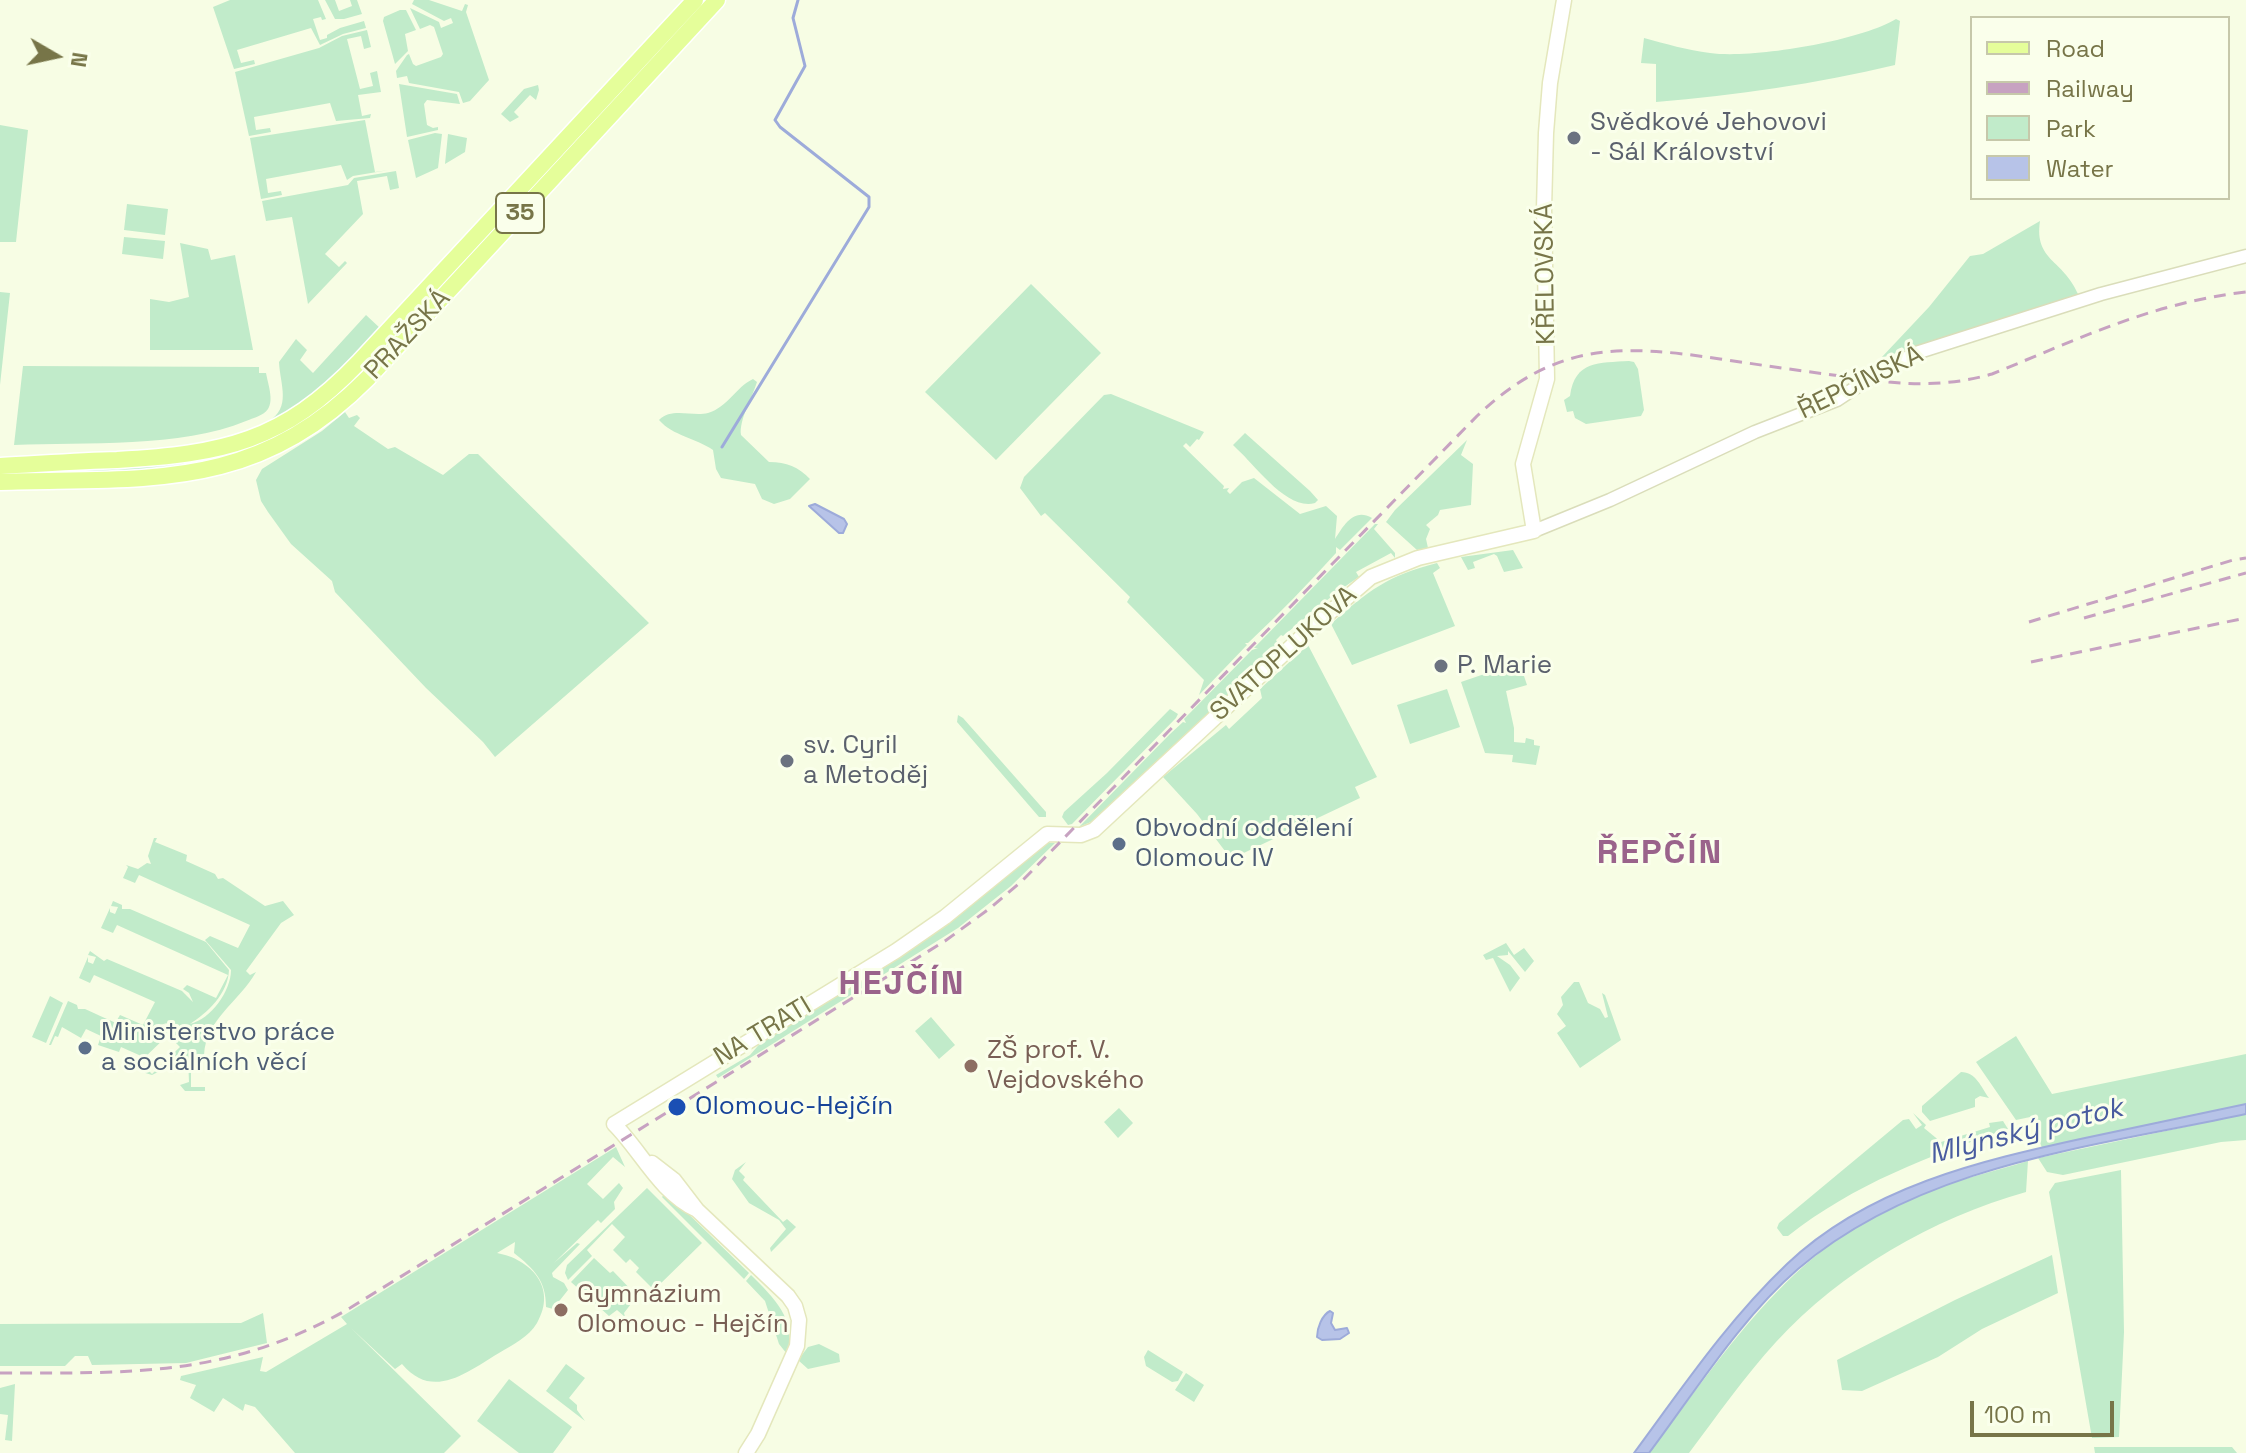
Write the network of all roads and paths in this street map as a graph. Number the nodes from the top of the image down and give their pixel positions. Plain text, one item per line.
1 (695, 0) edge
2 (717, 0) edge
3 (1563, 7) edge
4 (2246, 256) edge
5 (0, 466) edge
6 (0, 482) edge
7 (1534, 531) junction
8 (1067, 834) joint
9 (778, 1385) junction
10 (737, 1453) edge
11 (746, 1453) edge

1 - 5 main road, PRAŽSKÁ / 35
2 - 6 main road, PRAŽSKÁ / 35
3 - 7 main road, KŘELOVSKÁ
4 - 7 street, ŘEPČÍNSKÁ
7 - 8 main road, SVATOPLUKOVA
8 - 9 main road, NA TRATI
9 - 10 main road
9 - 11 main road

